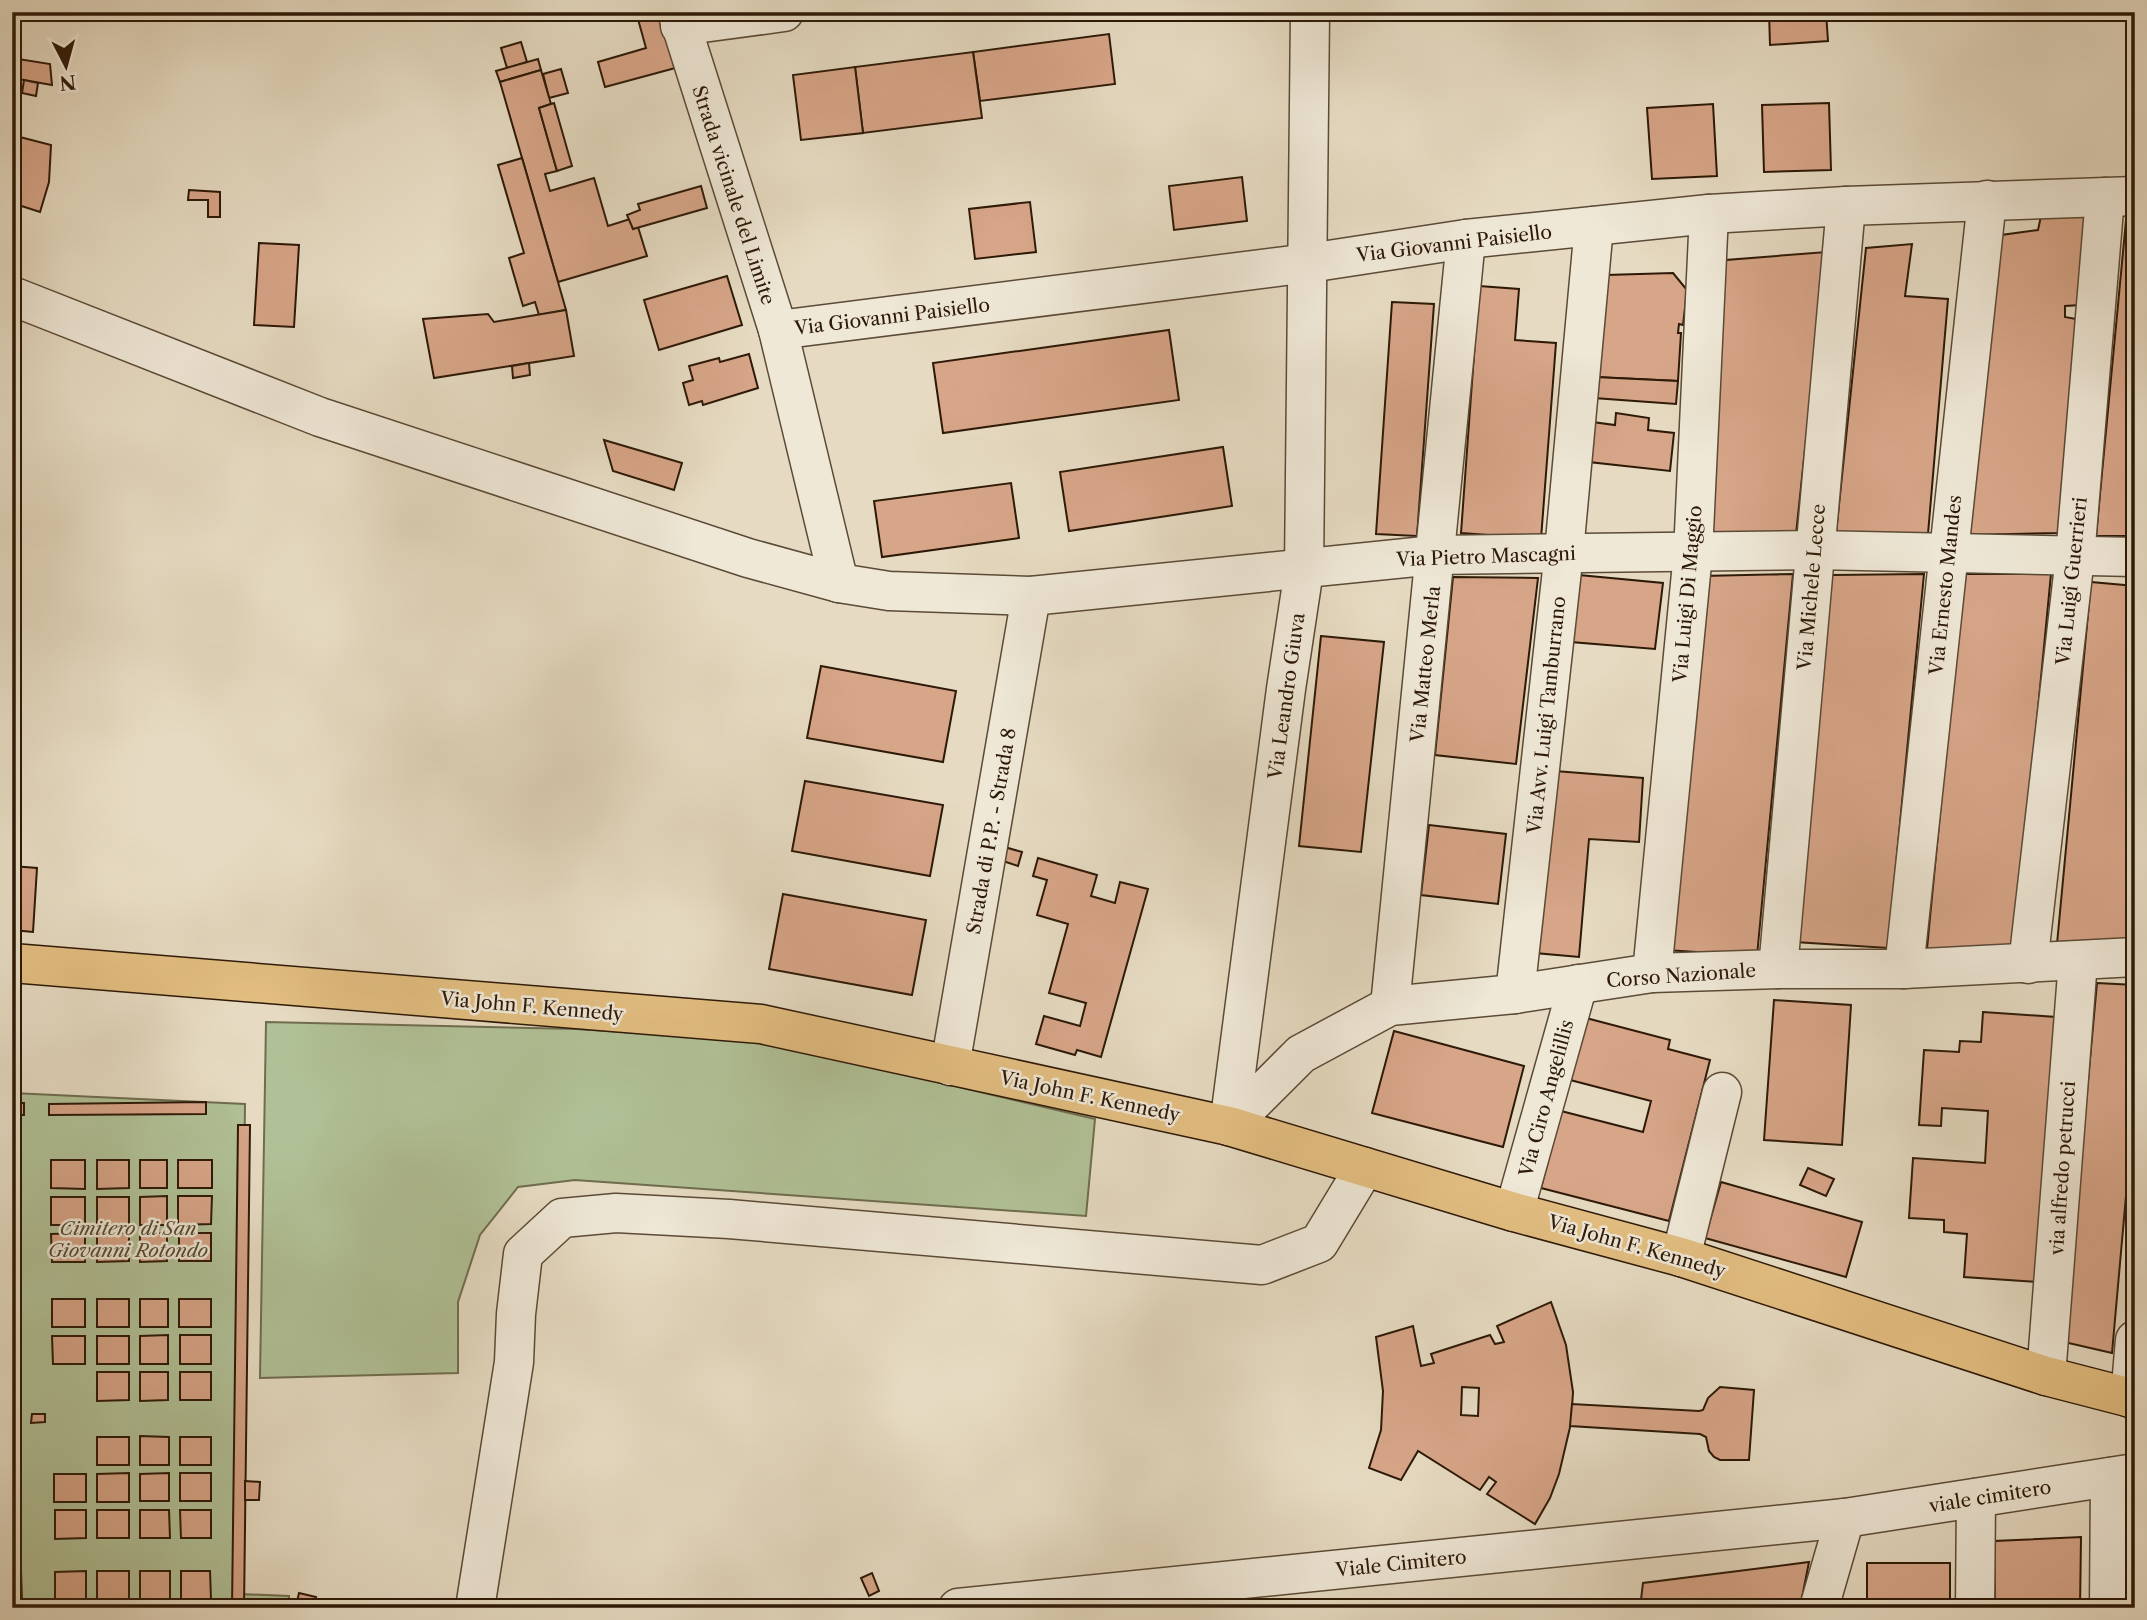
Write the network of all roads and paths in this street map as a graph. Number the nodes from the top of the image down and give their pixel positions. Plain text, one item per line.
1 (784, 12) edge
2 (1310, 12) edge
3 (679, 19) edge
4 (2120, 196) edge
5 (1987, 200) junction
6 (1846, 205) junction
7 (1709, 214) junction
8 (1594, 226) junction
9 (1466, 239) junction
10 (1310, 262) junction
11 (12, 296) edge
12 (778, 330) junction
13 (1815, 550) junction
14 (1564, 552) junction
15 (1949, 552) junction
16 (1693, 553) junction
17 (1436, 555) junction
18 (2075, 556) junction
19 (2135, 557) edge
20 (1304, 570) junction
21 (839, 583) junction
22 (1031, 596) junction
23 (2135, 957) edge
24 (2078, 961) junction
25 (12, 963) edge
26 (2028, 964) junction
27 (1778, 968) junction
28 (1904, 969) junction
29 (1653, 973) junction
30 (1578, 984) junction
31 (1515, 994) junction
32 (1390, 1006) junction
33 (950, 1066) junction
34 (1722, 1092) dead end
35 (1229, 1126) junction
36 (1365, 1167) junction
37 (1514, 1212) junction
38 (1681, 1257) junction
39 (2135, 1340) edge
40 (2046, 1376) junction
41 (2132, 1399) edge
42 (2122, 1475) edge
43 (1976, 1498) junction
44 (1845, 1518) junction
45 (475, 1608) edge
46 (958, 1608) edge
47 (1819, 1608) edge
48 (1844, 1608) edge
49 (1975, 1608) edge
50 (2109, 1608) edge

1 - 3 street
2 - 10 street, Via Leandro Giuva
3 - 12 street, Strada vicinale del Limite
4 - 5 street, Via Giovanni Paisiello
4 - 18 street, Via Luigi Guerrieri
5 - 6 street, Via Giovanni Paisiello
5 - 15 street, Via Ernesto Mandes
6 - 7 street, Via Giovanni Paisiello
6 - 13 street, Via Michele Lecce
7 - 8 street, Via Giovanni Paisiello
7 - 16 street, Via Luigi Di Maggio
8 - 9 street, Via Giovanni Paisiello
8 - 14 street, Via Avv. Luigi Tamburrano
9 - 10 street, Via Giovanni Paisiello
9 - 17 street, Via Matteo Merla
10 - 12 street, Via Giovanni Paisiello
10 - 20 street, Via Leandro Giuva
11 - 21 street, Via Pietro Mascagni
12 - 21 street, Strada vicinale del Limite
13 - 15 street, Via Pietro Mascagni
13 - 16 street, Via Pietro Mascagni
13 - 27 street, Via Michele Lecce
14 - 16 street, Via Pietro Mascagni
14 - 17 street, Via Pietro Mascagni
14 - 31 street, Via Avv. Luigi Tamburrano
15 - 18 street, Via Pietro Mascagni
15 - 28 street, Via Ernesto Mandes
16 - 29 street, Via Luigi Di Maggio
17 - 20 street, Via Pietro Mascagni
17 - 32 street, Via Matteo Merla
18 - 19 street, Via Pietro Mascagni
18 - 26 street, Via Luigi Guerrieri
20 - 22 street, Via Pietro Mascagni
20 - 35 street, Via Leandro Giuva
21 - 22 street, Via Pietro Mascagni
22 - 33 street, Strada di P.P. - Strada 8
23 - 24 street, Corso Nazionale
24 - 26 street, Corso Nazionale
24 - 40 street, via alfredo petrucci
25 - 33 main road, Via John F. Kennedy
26 - 28 street, Corso Nazionale
27 - 28 street, Corso Nazionale
27 - 29 street, Corso Nazionale
29 - 30 street, Corso Nazionale
30 - 31 street, Corso Nazionale
30 - 37 street, Via Ciro Angelillis
31 - 32 street, Corso Nazionale
32 - 35 street, Corso Nazionale
33 - 35 main road, Via John F. Kennedy
34 - 38 street
35 - 36 main road, Via John F. Kennedy
36 - 37 main road, Via John F. Kennedy
36 - 45 street
37 - 38 main road, Via John F. Kennedy
38 - 40 main road, Via John F. Kennedy
39 - 41 street
40 - 41 main road, Via John F. Kennedy
42 - 43 street, viale cimitero
42 - 50 street
43 - 44 street, viale cimitero
43 - 49 street
44 - 46 street, Viale Cimitero
44 - 47 street
44 - 48 street

